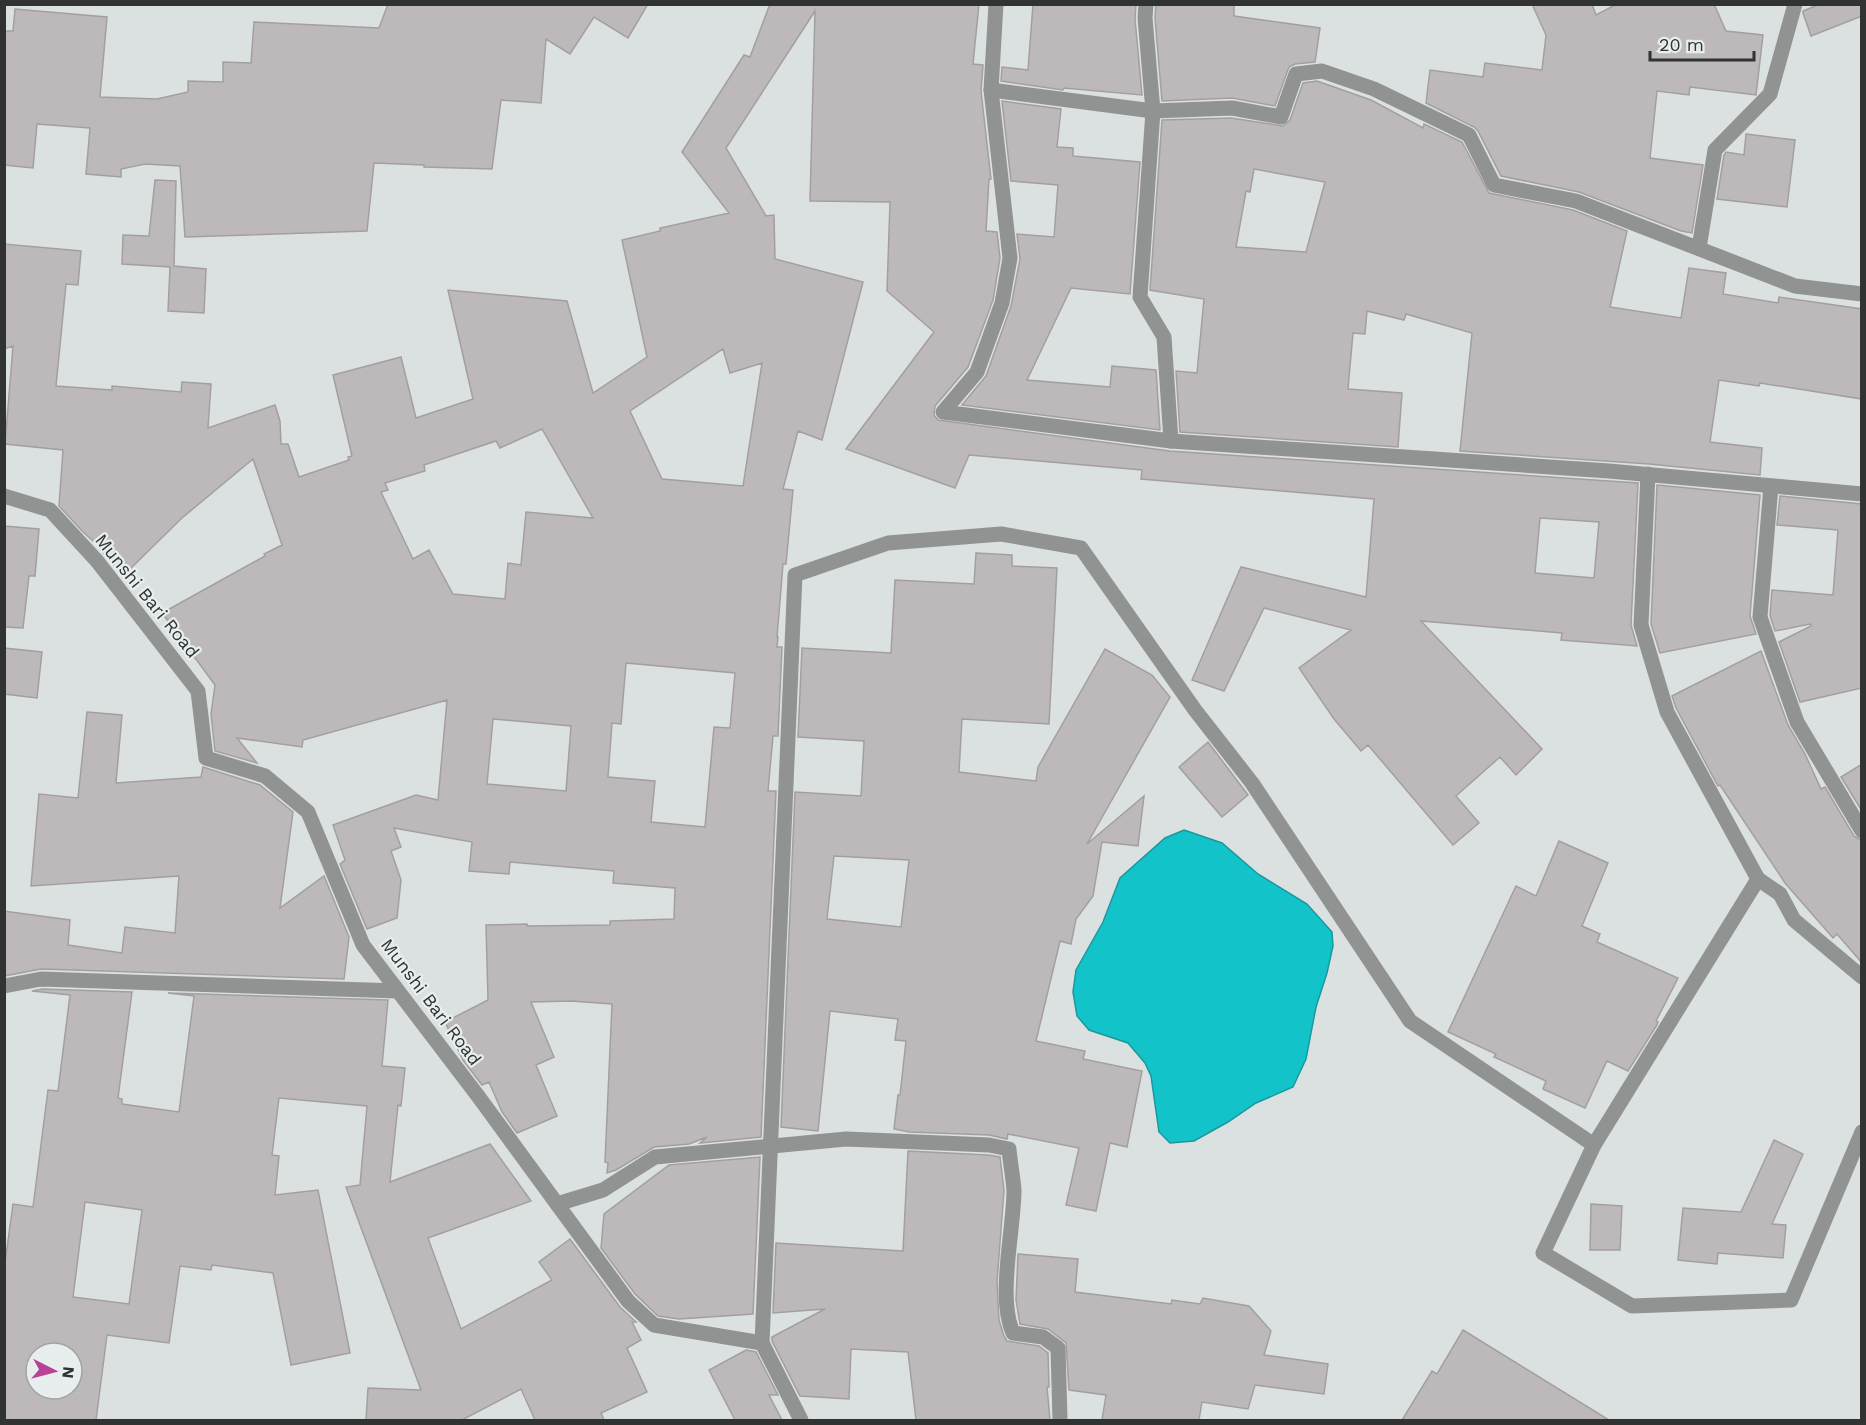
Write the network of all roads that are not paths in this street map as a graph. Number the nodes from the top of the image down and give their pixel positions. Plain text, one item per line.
1 (996, 4) edge
2 (1146, 4) edge
3 (1795, 4) edge
4 (991, 90) junction
5 (1153, 111) junction
6 (1699, 248) junction
7 (1862, 294) edge
8 (1171, 441) junction
9 (1648, 474) junction
10 (1770, 486) junction
11 (1862, 494) edge
12 (4, 496) edge
13 (1862, 831) edge
14 (1758, 879) junction
15 (1862, 977) edge
16 (4, 987) edge
17 (398, 991) junction
18 (1862, 1132) edge
19 (1594, 1145) junction
20 (770, 1146) junction
21 (556, 1204) junction
22 (762, 1343) junction
23 (801, 1420) edge
24 (1060, 1420) edge

1 - 4 street
2 - 5 street
3 - 6 street
4 - 5 street
4 - 8 street
5 - 6 street
5 - 8 street
6 - 7 street
8 - 9 street
9 - 10 street
9 - 14 street
10 - 11 street
10 - 13 street
12 - 17 street, Munshi Bari Road
14 - 15 street
14 - 19 street
16 - 17 street
17 - 21 street, Munshi Bari Road
18 - 19 street
19 - 20 street
20 - 21 street
20 - 22 street
20 - 24 street
21 - 22 street, Munshi Bari Road
22 - 23 street

